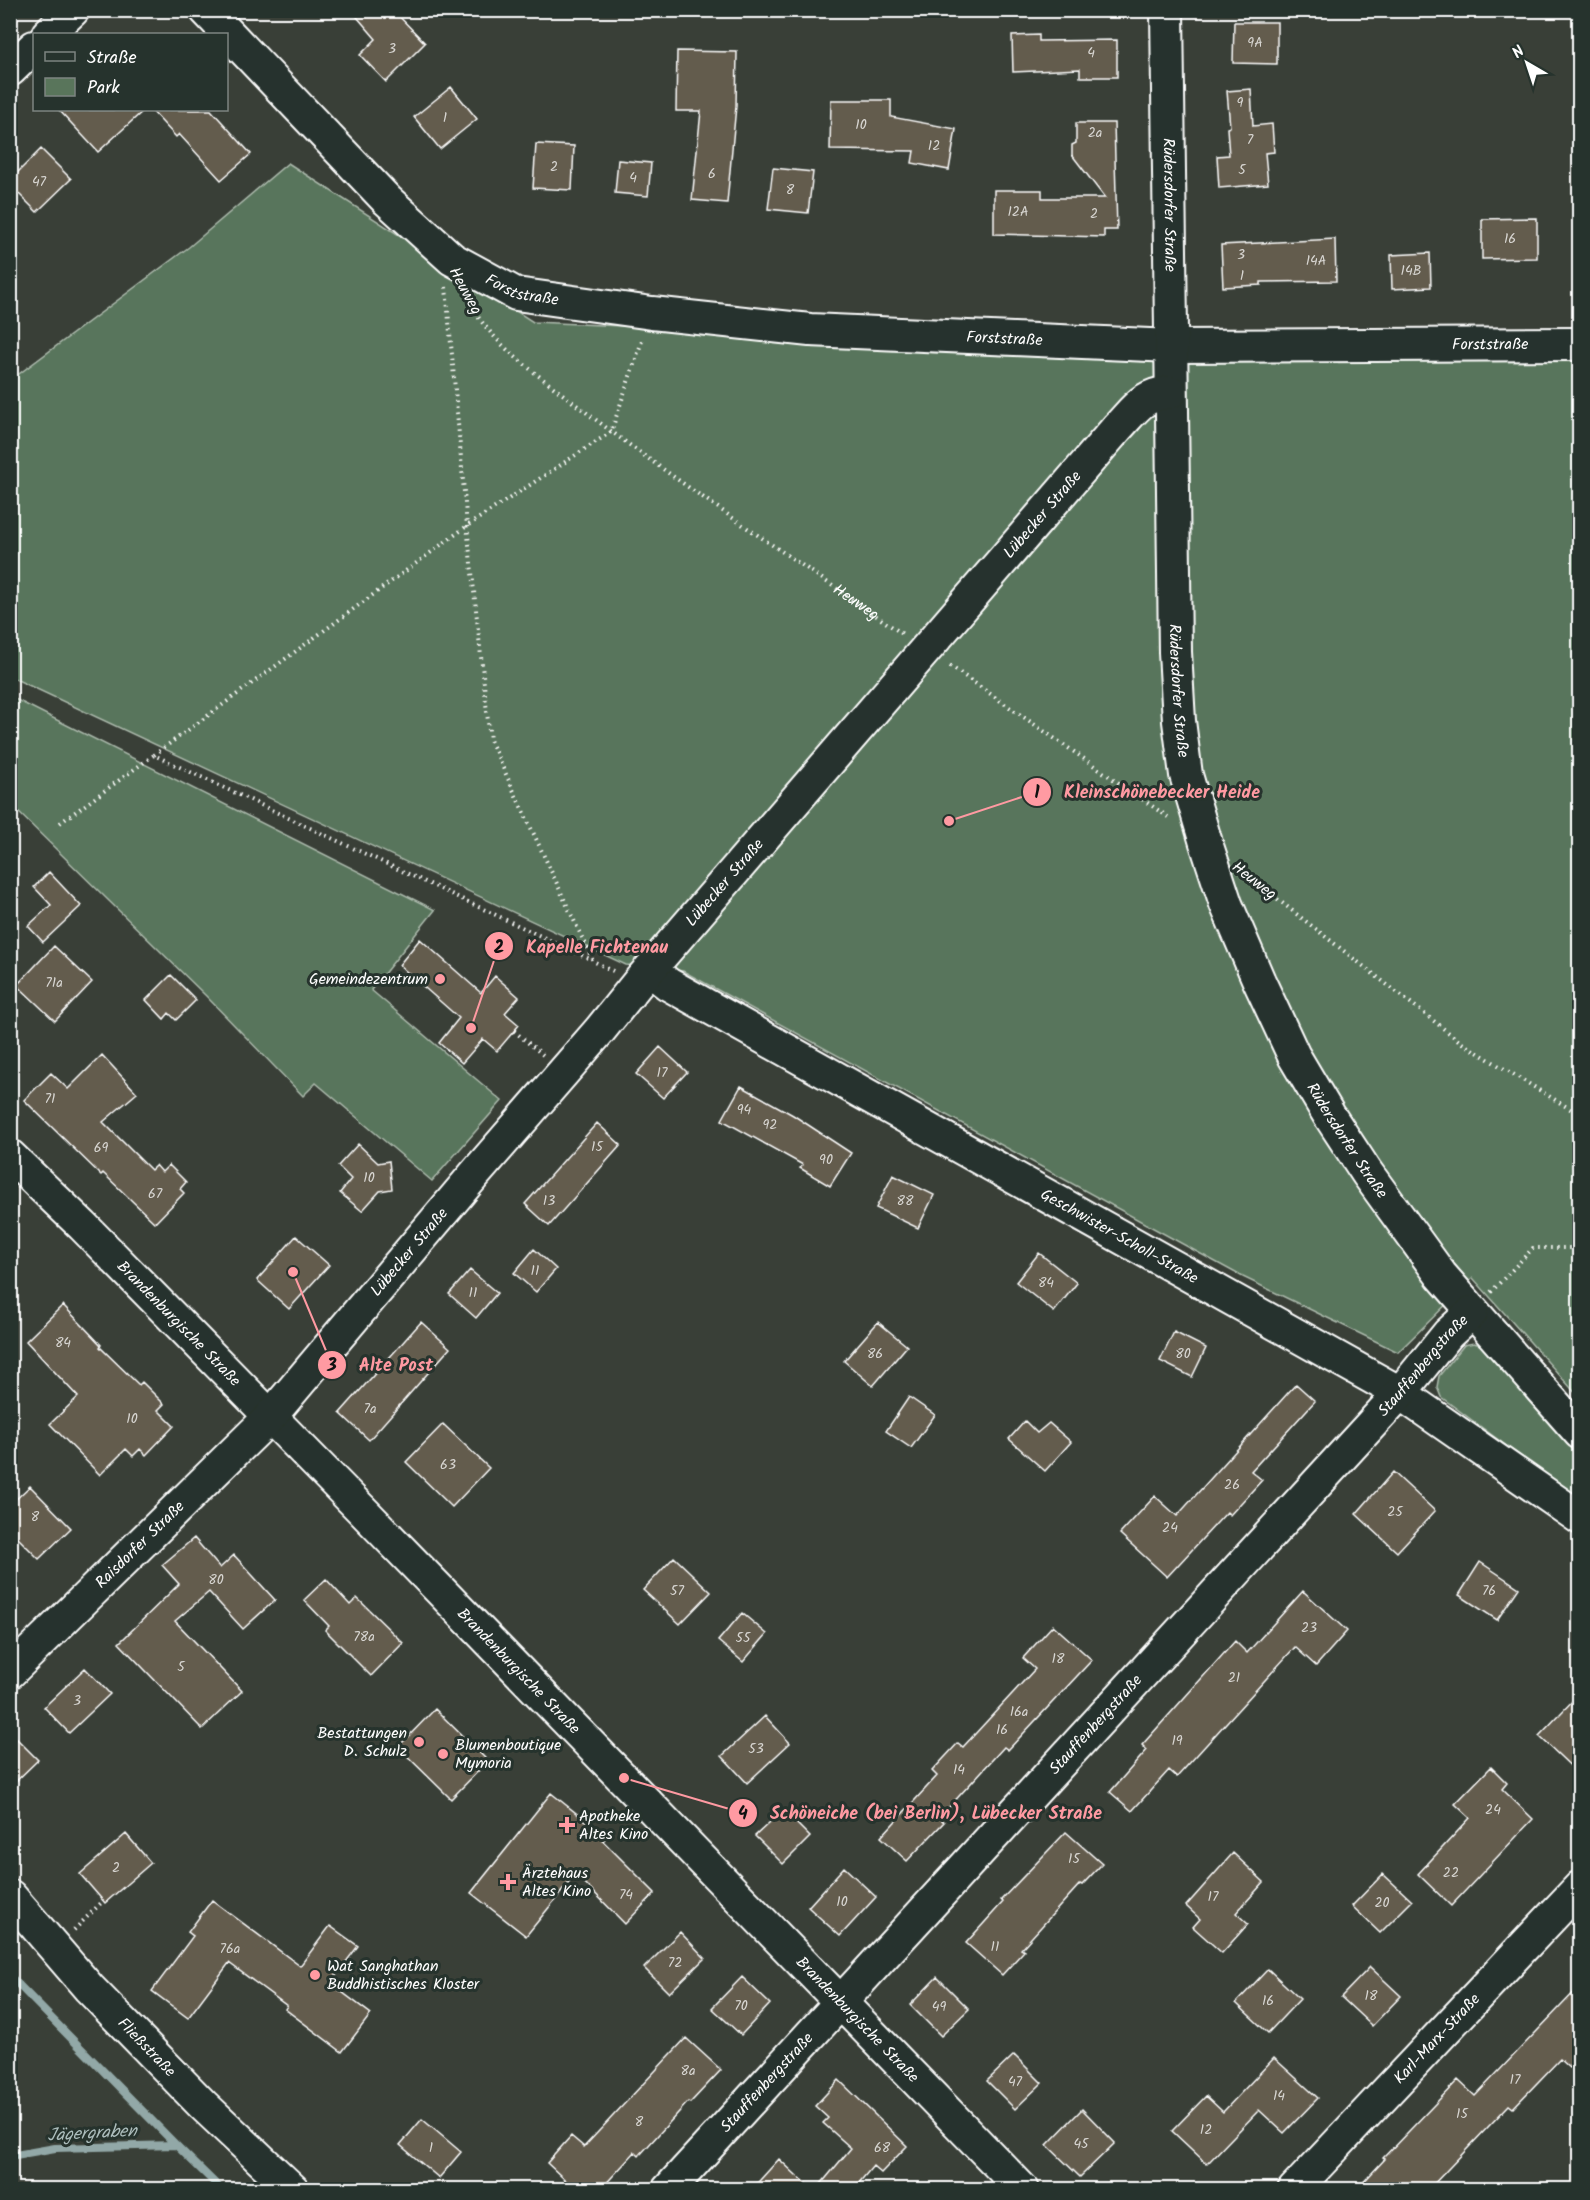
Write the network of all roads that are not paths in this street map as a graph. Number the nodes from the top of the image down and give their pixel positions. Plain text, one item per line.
1 (73, 10) edge
2 (206, 10) edge
3 (1167, 10) edge
4 (49, 33) edge
5 (228, 33) edge
6 (228, 33) edge
7 (33, 48) edge
8 (10, 70) edge
9 (442, 250) joint
10 (1580, 344) edge
11 (1172, 346) junction
12 (1171, 392) junction
13 (644, 977) junction
14 (10, 1156) edge
15 (1472, 1312) junction
16 (1400, 1393) junction
17 (270, 1417) junction
18 (1580, 1432) edge
19 (1580, 1518) edge
20 (10, 1672) edge
21 (1580, 1887) edge
22 (10, 1896) edge
23 (840, 2002) junction
24 (293, 2190) edge
25 (668, 2190) edge
26 (1023, 2190) edge
27 (1294, 2190) edge

1 - 4 street
2 - 5 street, Heuweg
3 - 11 street, Rüdersdorfer Straße
6 - 9 street, Heuweg
7 - 8 street
9 - 11 street, Forststraße
10 - 11 street, Forststraße
11 - 12 street, Rüdersdorfer Straße
12 - 13 street, Lübecker Straße
12 - 15 street, Rüdersdorfer Straße
13 - 16 street, Geschwister-Scholl-Straße
13 - 17 street, Lübecker Straße
14 - 17 street, Brandenburgische Straße
15 - 16 street, Stauffenbergstraße
15 - 18 street, Rüdersdorfer Straße
16 - 19 street, Geschwister-Scholl-Straße
16 - 23 street, Stauffenbergstraße
17 - 20 street, Raisdorfer Straße
17 - 23 street, Brandenburgische Straße
21 - 27 street, Karl-Marx-Straße
22 - 24 street, Fließstraße
23 - 25 street, Stauffenbergstraße
23 - 26 street, Brandenburgische Straße

